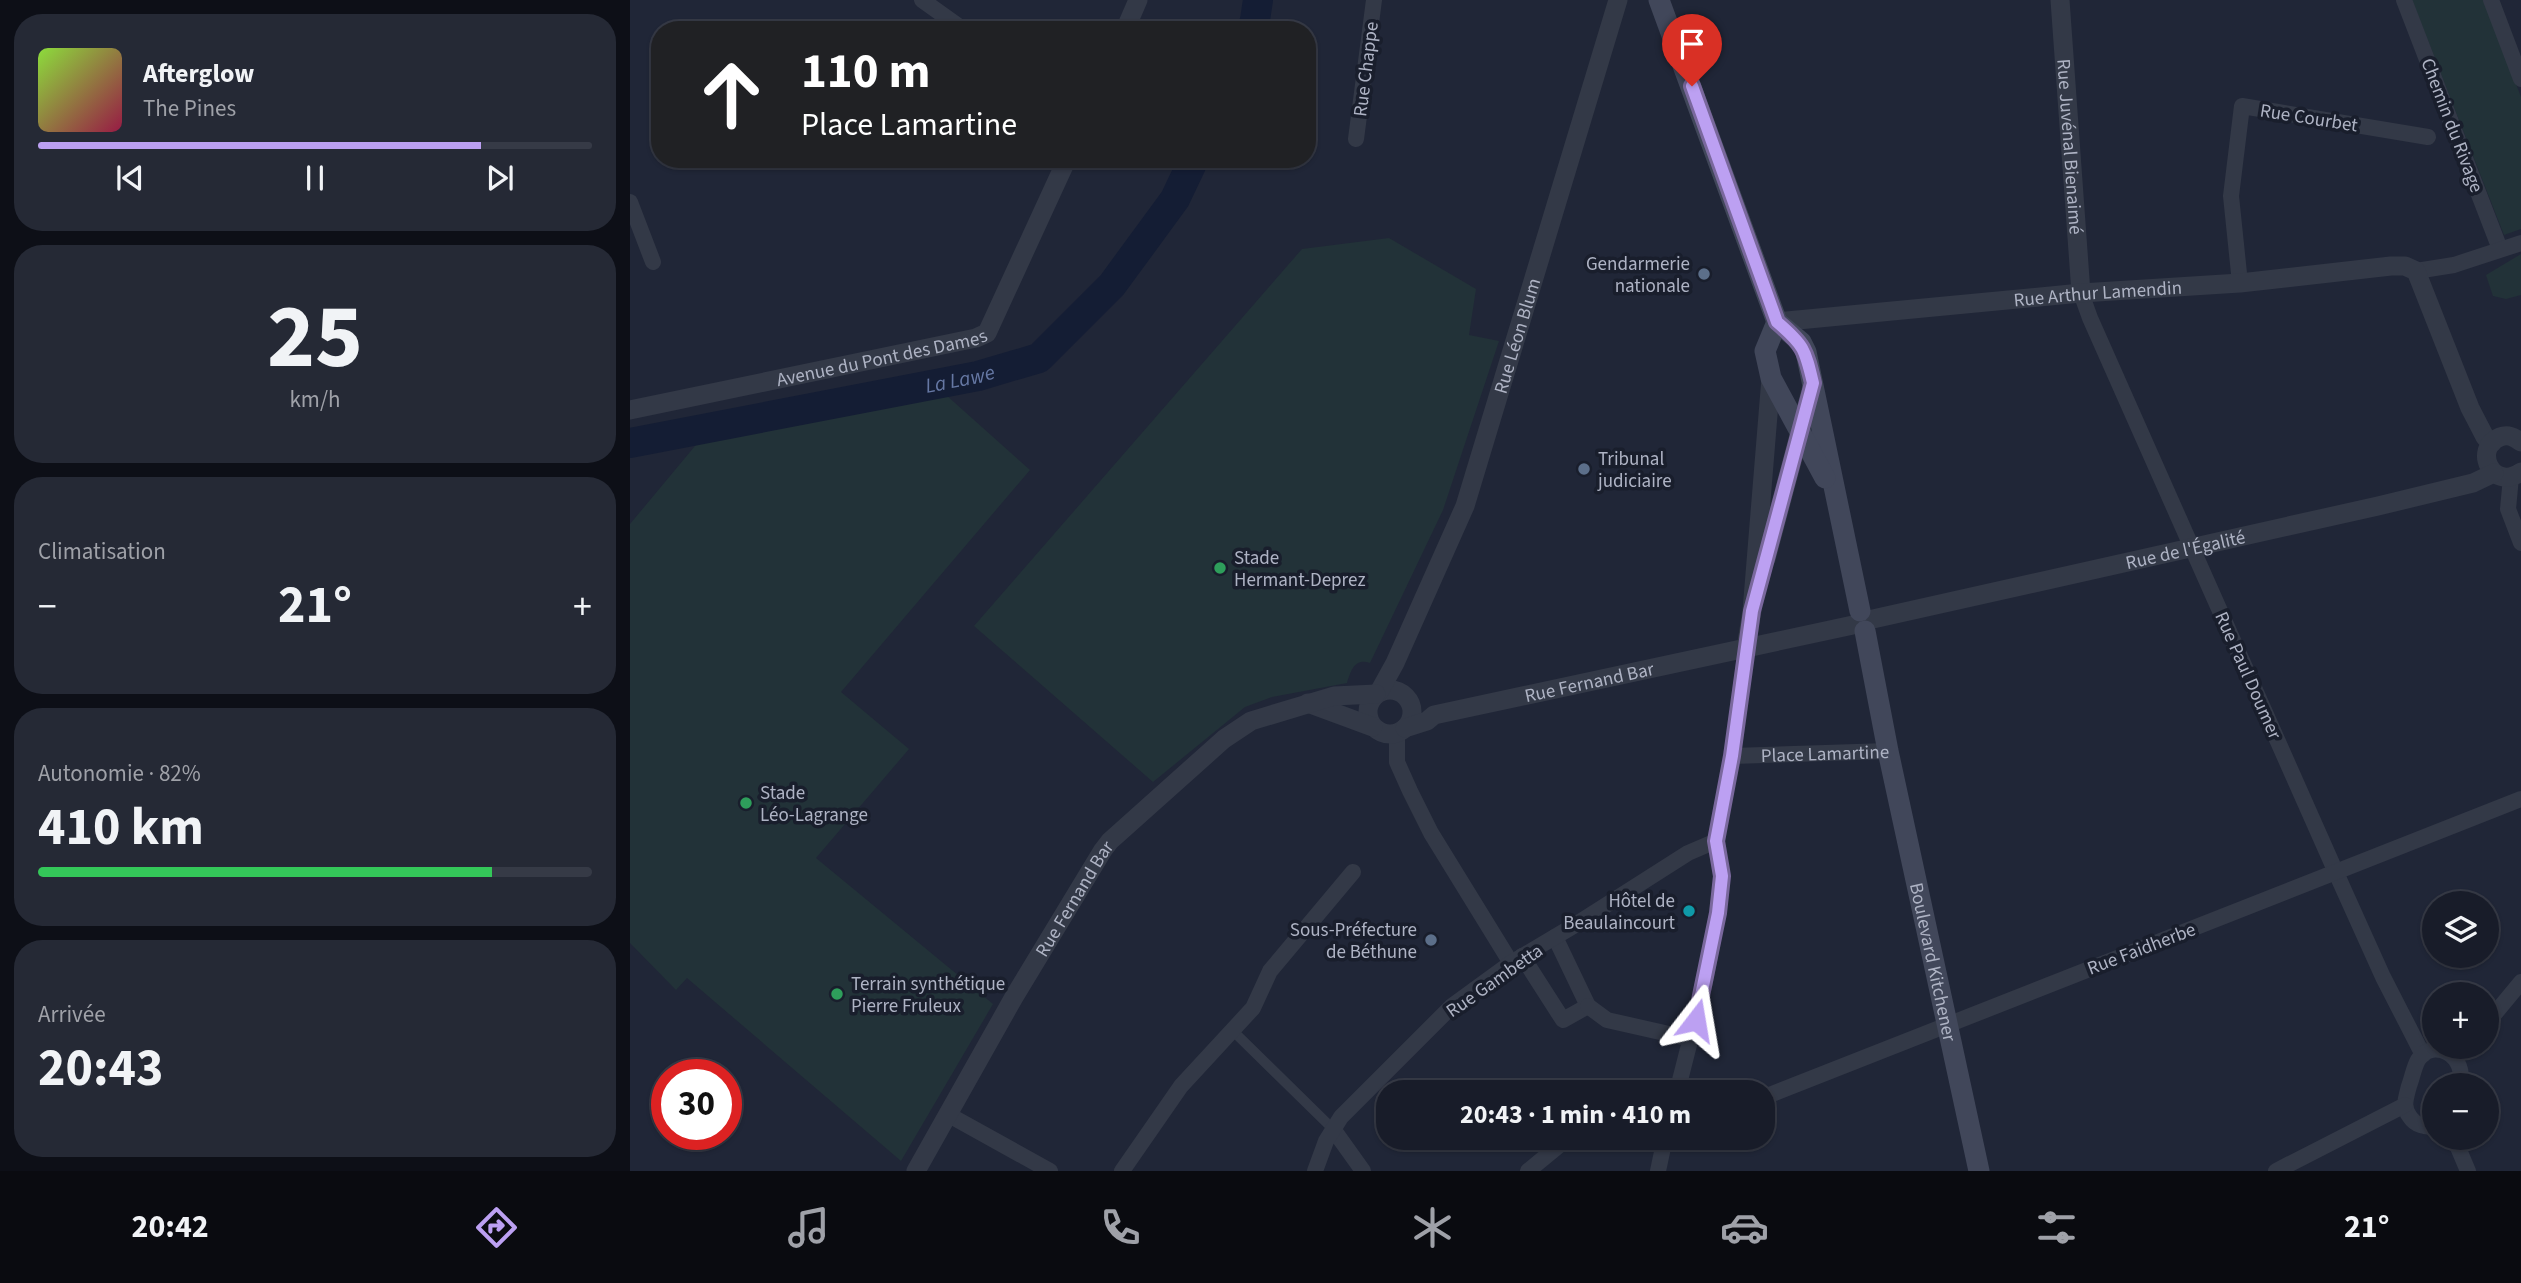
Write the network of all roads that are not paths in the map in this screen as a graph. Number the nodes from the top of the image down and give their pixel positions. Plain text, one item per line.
1 (922, 0) edge
2 (1138, 0) edge
3 (1374, 0) edge
4 (1618, 0) edge
5 (1659, 0) edge
6 (2060, 0) edge
7 (2404, 0) edge
8 (2491, 0) edge
9 (951, 21) edge
10 (1129, 21) edge
11 (2521, 79) edge
12 (2428, 137) dead end
13 (1356, 139) dead end
14 (1063, 168) edge
15 (630, 202) edge
16 (2511, 246) edge
17 (653, 262) dead end
18 (2416, 271) junction
19 (2240, 283) junction
20 (2081, 293) junction
21 (1777, 322) junction
22 (1771, 378) junction
23 (1813, 383) junction
24 (630, 410) edge
25 (1800, 433) junction
26 (2521, 442) edge
27 (2492, 443) junction
28 (2509, 474) edge
29 (1835, 494) junction
30 (2521, 543) edge
31 (2193, 548) junction
32 (1752, 611) junction
33 (1863, 622) junction
34 (1746, 648) junction
35 (1390, 694) junction
36 (1308, 703) junction
37 (1434, 715) junction
38 (1373, 727) junction
39 (1401, 731) junction
40 (1888, 751) junction
41 (1732, 756) junction
42 (2521, 799) edge
43 (1716, 841) junction
44 (2335, 871) junction
45 (1353, 872) dead end
46 (1555, 937) junction
47 (1517, 959) junction
48 (2521, 982) edge
49 (1588, 1006) junction
50 (2499, 1009) edge
51 (1946, 1024) junction
52 (1233, 1031) junction
53 (1691, 1039) junction
54 (2422, 1053) edge
55 (2422, 1056) edge
56 (1680, 1080) edge
57 (1775, 1093) edge
58 (2405, 1105) junction
59 (949, 1115) junction
60 (2422, 1125) edge
61 (1333, 1129) junction
62 (1553, 1150) edge
63 (1662, 1150) edge
64 (2459, 1150) edge
65 (916, 1171) edge
66 (1050, 1171) edge
67 (1122, 1171) edge
68 (1315, 1171) edge
69 (1363, 1171) edge
70 (1528, 1171) edge
71 (1658, 1171) edge
72 (1979, 1171) edge
73 (2276, 1171) edge
74 (2468, 1171) edge

1 - 9 street
2 - 10 street
3 - 13 street, Rue Chappe
4 - 35 street, Rue Léon Blum
5 - 21 main road
6 - 20 street, Rue Juvénal Bienaimé
7 - 16 street, Chemin du Rivage
8 - 11 street
12 - 19 street, Rue Courbet
14 - 24 street, Avenue du Pont des Dames
15 - 17 street
16 - 18 street
18 - 19 street, Rue Arthur Lamendin
18 - 27 street
19 - 20 street, Rue Arthur Lamendin
20 - 21 street, Rue Arthur Lamendin
20 - 31 street, Rue Paul Doumer
21 - 22 main road, Place Lamartine
21 - 23 main road, Place Lamartine
22 - 25 main road, Place Lamartine
22 - 32 street, Place Lamartine
23 - 25 street, Place Lamartine
23 - 29 main road, Place Lamartine
25 - 29 main road, Place Lamartine
25 - 32 street, Place Lamartine
26 - 27 street
27 - 28 street
28 - 30 street
28 - 31 street, Rue de l'Égalité
29 - 33 main road, Place Lamartine
31 - 33 street, Rue de l'Égalité
31 - 44 street, Rue Paul Doumer
32 - 34 street
33 - 34 street
33 - 40 main road, Place Lamartine
34 - 37 street, Rue Fernand Bar
34 - 41 street, Place Lamartine
35 - 36 street, Rue Fernand Bar
35 - 37 street
35 - 38 street
35 - 39 street
36 - 38 street
36 - 59 street, Rue Fernand Bar
37 - 39 street, Rue Fernand Bar
38 - 39 street
39 - 47 street
40 - 41 street, Place Lamartine
40 - 51 main road, Boulevard Kitchener
41 - 43 street
42 - 44 street, Rue Faidherbe
43 - 46 street, Rue Gambetta
43 - 53 street
44 - 51 street, Rue Faidherbe
44 - 54 street, Rue Paul Doumer
45 - 52 street
46 - 47 street, Rue Gambetta
46 - 49 street
47 - 49 street
47 - 61 street, Rue Gambetta
48 - 50 street
49 - 53 street
51 - 57 street, Rue Faidherbe
51 - 72 main road, Boulevard Kitchener
52 - 61 street
52 - 67 street
53 - 56 street
55 - 58 street
58 - 60 street
58 - 73 street
59 - 65 street, Rue Fernand Bar
59 - 66 street
61 - 68 street, Rue Gambetta
61 - 69 street
62 - 70 street
63 - 71 street
64 - 74 street

